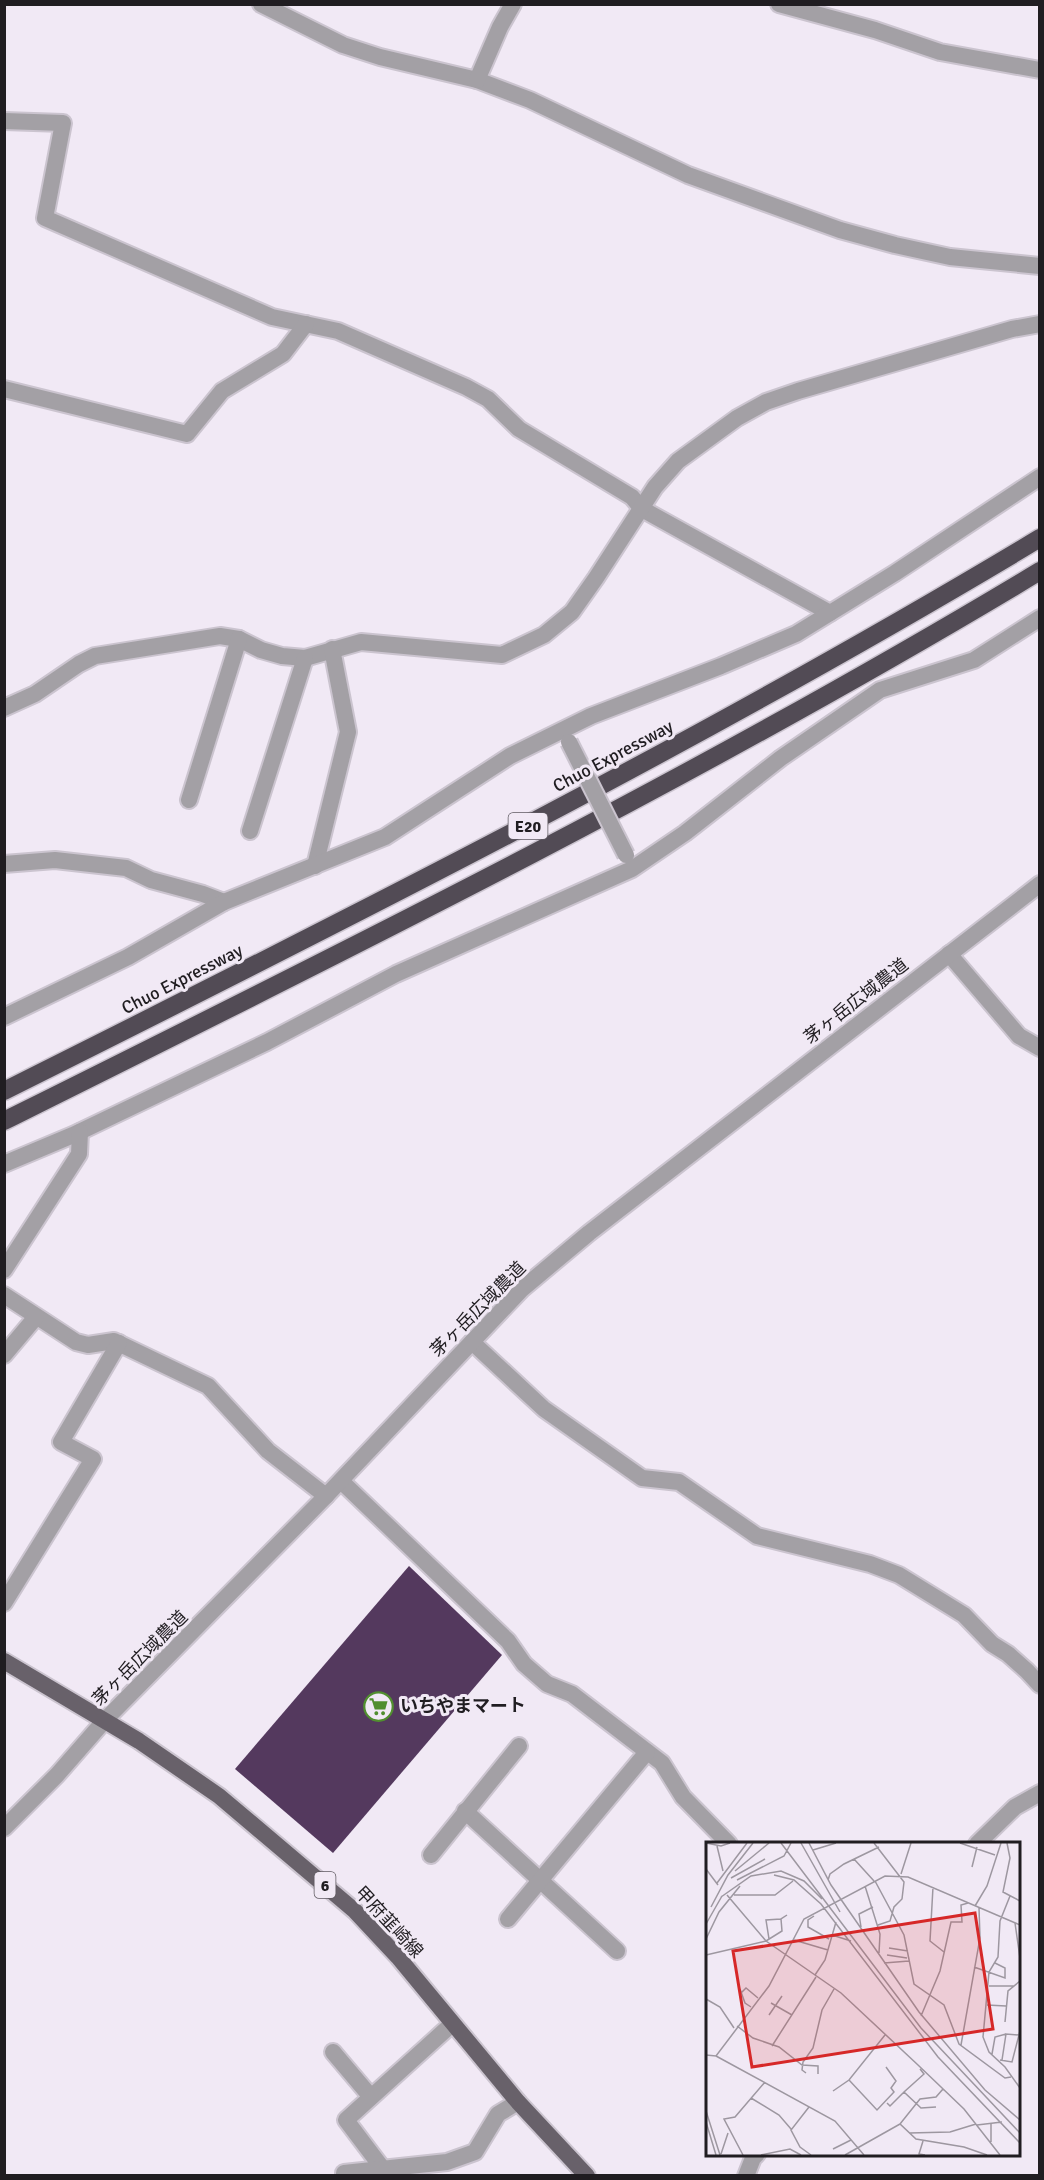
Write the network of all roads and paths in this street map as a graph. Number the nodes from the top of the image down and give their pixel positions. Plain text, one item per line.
1 (261, 4) edge
2 (513, 4) edge
3 (779, 4) edge
4 (828, 11) edge
5 (1040, 70) edge
6 (477, 80) junction
7 (4, 121) edge
8 (1040, 266) edge
9 (306, 324) junction
10 (1040, 324) edge
11 (4, 389) edge
12 (1040, 477) edge
13 (642, 509) junction
14 (1040, 538) edge
15 (1040, 571) edge
16 (830, 613) junction
17 (1040, 618) edge
18 (239, 639) junction
19 (332, 649) junction
20 (304, 658) junction
21 (4, 708) edge
22 (566, 736) junction
23 (189, 801) dead end
24 (250, 831) dead end
25 (629, 862) junction
26 (4, 864) edge
27 (315, 866) junction
28 (1040, 884) edge
29 (224, 902) junction
30 (949, 954) junction
31 (4, 1017) edge
32 (1040, 1048) edge
33 (4, 1091) edge
34 (4, 1121) edge
35 (80, 1132) junction
36 (4, 1164) edge
37 (4, 1270) edge
38 (4, 1295) edge
39 (36, 1317) junction
40 (472, 1342) junction
41 (119, 1343) junction
42 (4, 1355) edge
43 (341, 1480) junction
44 (327, 1496) junction
45 (4, 1603) edge
46 (4, 1661) edge
47 (1040, 1685) edge
48 (105, 1720) junction
49 (519, 1746) dead end
50 (647, 1752) junction
51 (1040, 1793) edge
52 (465, 1811) junction
53 (4, 1828) edge
54 (727, 1842) edge
55 (979, 1842) edge
56 (431, 1856) dead end
57 (540, 1880) junction
58 (508, 1919) dead end
59 (617, 1952) dead end
60 (452, 2024) junction
61 (333, 2052) dead end
62 (371, 2097) junction
63 (518, 2102) junction
64 (755, 2156) edge
65 (383, 2169) junction
66 (344, 2173) dead end
67 (586, 2175) edge
68 (746, 2175) edge

1 - 6 street
2 - 6 street
3 - 4 street
4 - 5 street
6 - 8 street
7 - 9 street
9 - 11 street
9 - 13 street
10 - 13 street
12 - 16 street
13 - 16 street
13 - 19 street
14 - 33 highway, Chuo Expressway / E20
15 - 34 highway, E20
16 - 22 street
17 - 25 street
18 - 20 street
18 - 21 street
18 - 23 street
19 - 20 street
19 - 27 street
20 - 24 street
22 - 25 street, bridge
22 - 27 street
25 - 35 street
26 - 29 street
27 - 29 street
28 - 30 street, 茅ヶ岳広域農道
29 - 31 street
30 - 32 street
30 - 40 street, 茅ヶ岳広域農道
35 - 36 street
35 - 37 street
38 - 39 street
39 - 41 street
39 - 42 street
40 - 43 street, 茅ヶ岳広域農道
40 - 47 street
41 - 44 street
41 - 45 street
43 - 44 street, 茅ヶ岳広域農道
43 - 50 street
44 - 48 street, 茅ヶ岳広域農道
46 - 48 main road, 甲府韮崎線 / 6
48 - 53 street, 茅ヶ岳広域農道
48 - 60 main road, 甲府韮崎線 / 6
49 - 52 street
50 - 54 street
50 - 57 street
51 - 55 street
52 - 56 street
52 - 57 street
57 - 58 street
57 - 59 street
60 - 62 street
60 - 63 main road, 甲府韮崎線 / 6
61 - 62 street
62 - 65 street
63 - 65 street
63 - 67 main road, 甲府韮崎線 / 6
64 - 68 street
65 - 66 street

